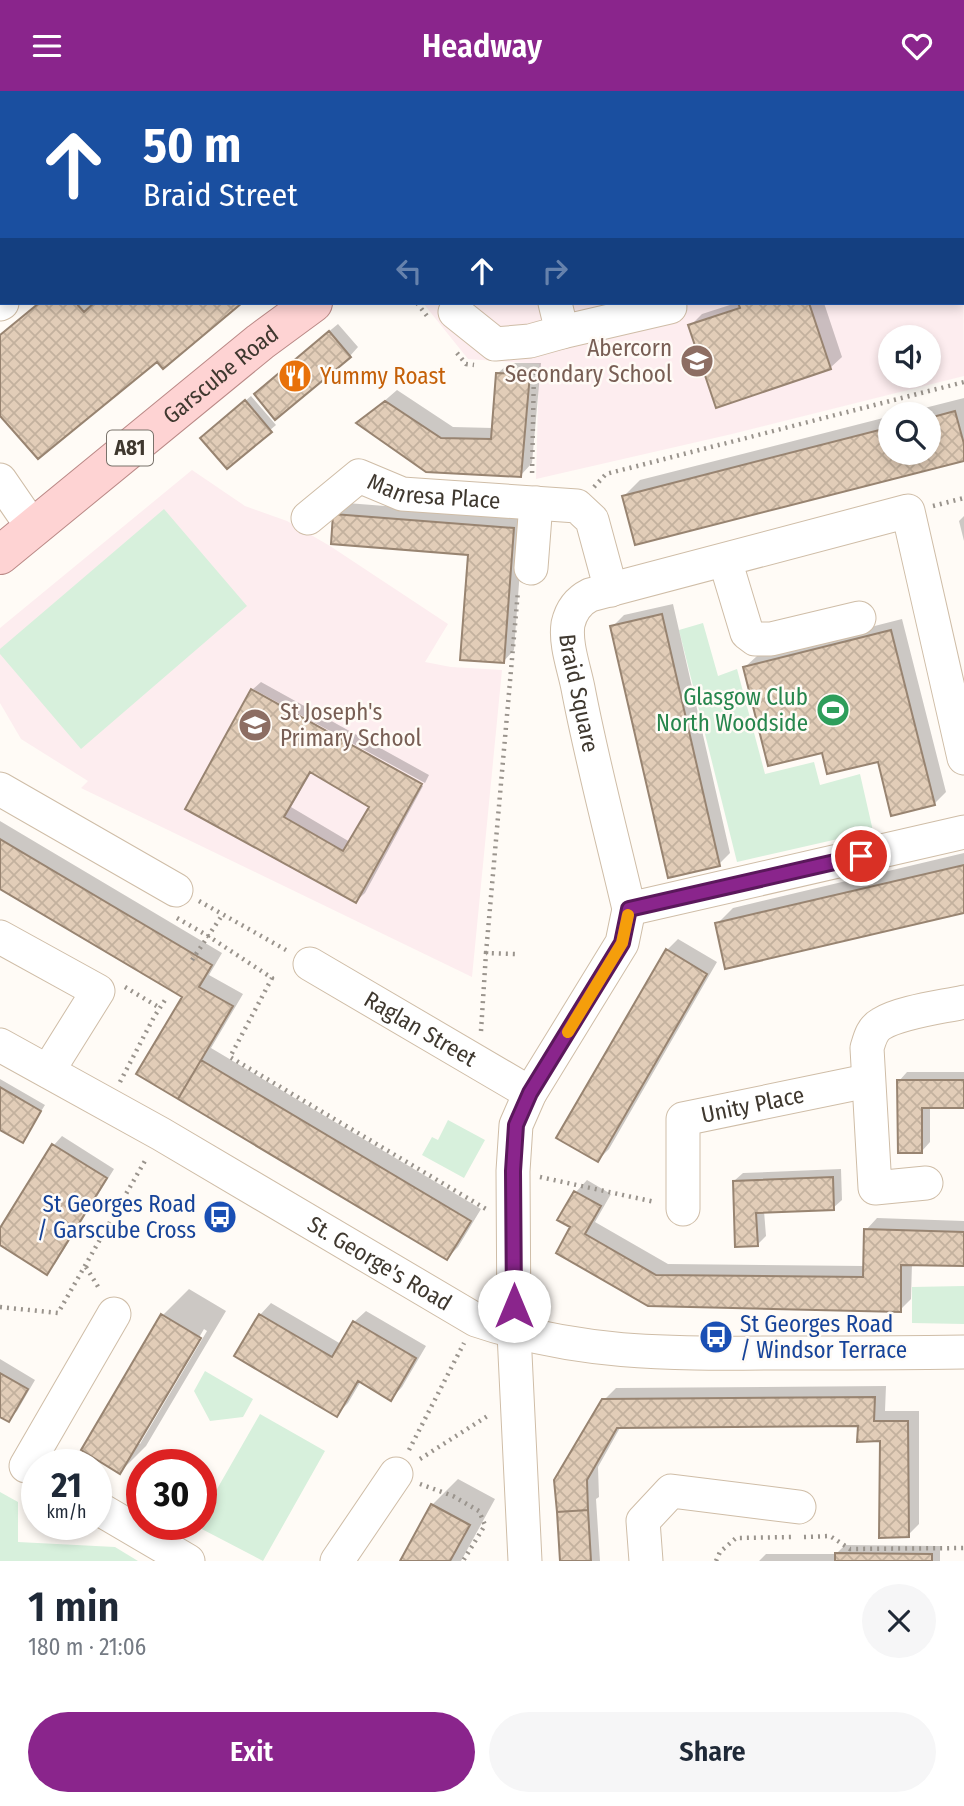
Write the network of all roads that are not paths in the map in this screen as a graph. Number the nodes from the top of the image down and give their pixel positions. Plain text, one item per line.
1 (310, 305) edge
2 (670, 307) dead end
3 (559, 317) edge
4 (446, 326) road end
5 (0, 480) edge
6 (536, 503) junction
7 (308, 518) dead end
8 (33, 528) junction
9 (0, 555) edge
10 (725, 560) junction
11 (525, 574) road end
12 (611, 590) junction
13 (859, 618) dead end
14 (964, 758) edge
15 (0, 789) edge
16 (964, 832) edge
17 (176, 890) road end
18 (629, 909) junction
19 (0, 937) edge
20 (310, 964) road end
21 (964, 1002) edge
22 (0, 1045) edge
23 (48, 1071) junction
24 (867, 1081) junction
25 (530, 1093) junction
26 (926, 1183) dead end
27 (683, 1209) road end
28 (114, 1314) dead end
29 (514, 1333) junction
30 (964, 1352) edge
31 (30, 1449) edge
32 (406, 1478) road end
33 (799, 1507) dead end
34 (112, 1516) edge
35 (188, 1561) edge
36 (337, 1561) edge
37 (526, 1561) edge
38 (646, 1561) edge

1 - 8 main road, Garscube Road / A81
2 - 3 street
3 - 4 street
5 - 8 street
6 - 7 street, Manresa Place
6 - 11 street
6 - 12 street, Manresa Place
8 - 9 main road, Garscube Road / A81
10 - 12 street, Braid Square
10 - 13 street
10 - 14 street, Braid Square
12 - 18 street, Braid Square
15 - 17 street
16 - 18 street
18 - 25 street
19 - 23 street
20 - 25 street, Raglan Street
21 - 24 street
22 - 23 street, St. George's Road
23 - 29 street, St. George's Road
24 - 26 street
24 - 27 street, Unity Place
25 - 29 street
28 - 31 street
29 - 30 street, St. George's Road
29 - 37 street
32 - 36 street
33 - 38 street
34 - 35 street

